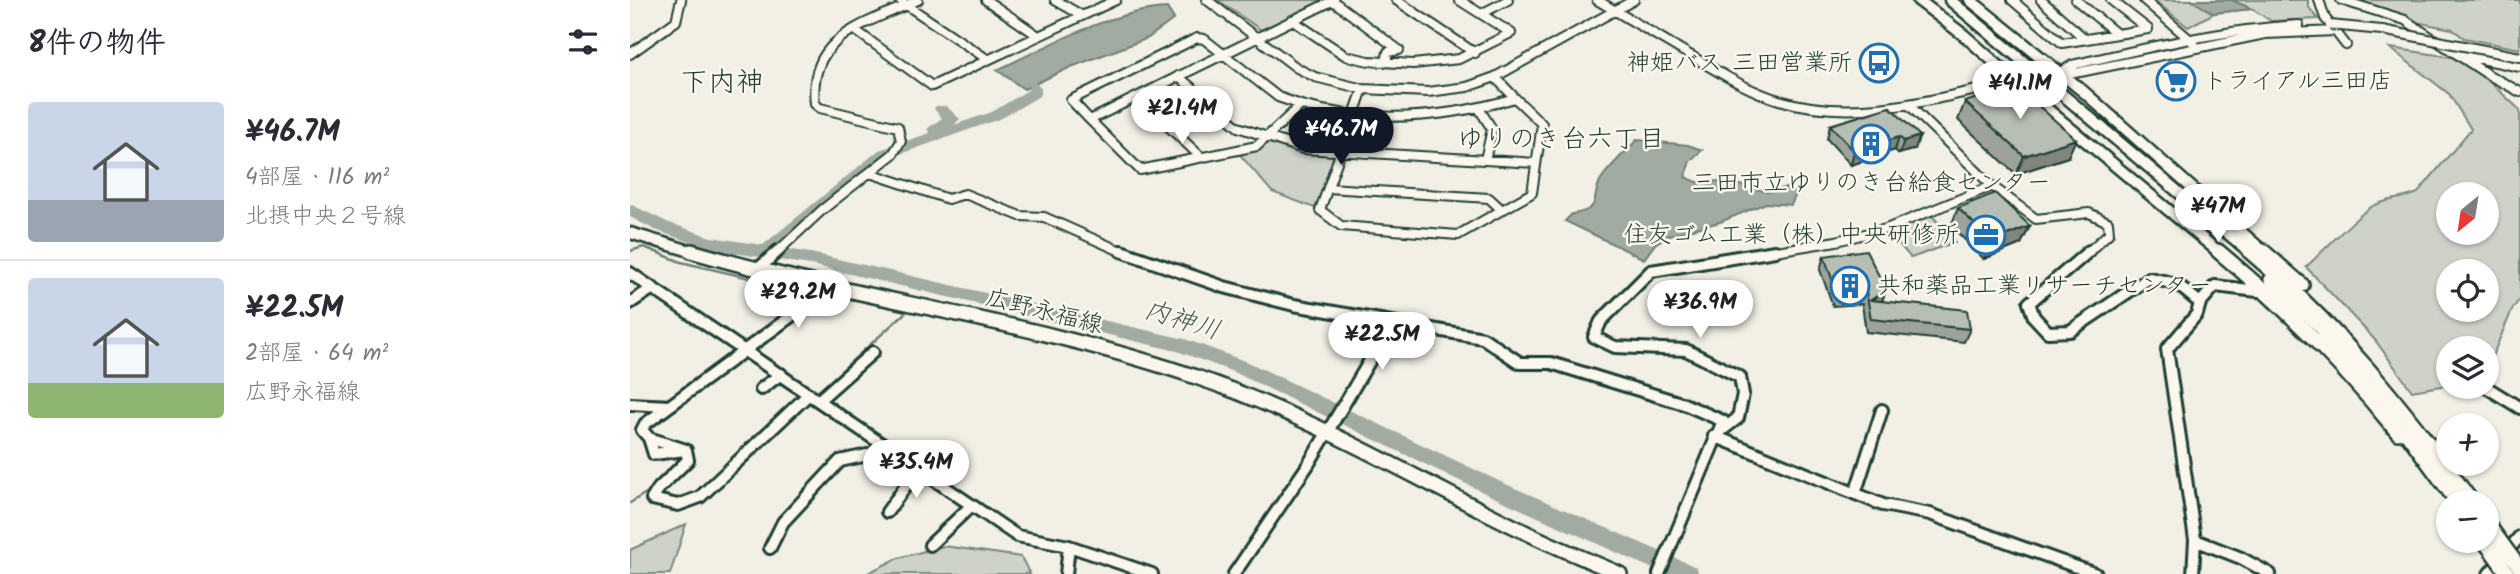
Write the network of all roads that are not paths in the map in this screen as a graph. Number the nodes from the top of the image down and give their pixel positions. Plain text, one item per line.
1 (681, 0) edge
2 (918, 0) edge
3 (986, 0) edge
4 (1055, 0) edge
5 (1116, 0) edge
6 (1207, 0) edge
7 (1333, 0) edge
8 (1396, 0) edge
9 (1460, 0) edge
10 (1508, 0) edge
11 (1597, 0) edge
12 (1634, 0) edge
13 (1918, 0) edge
14 (1939, 0) edge
15 (1950, 0) edge
16 (1970, 0) edge
17 (2012, 0) edge
18 (2041, 0) edge
19 (2076, 0) edge
20 (2111, 0) edge
21 (2144, 0) edge
22 (2319, 0) edge
23 (2341, 0) edge
24 (903, 3) edge
25 (1615, 10) junction
26 (1481, 14) junction
27 (1081, 15) junction
28 (1292, 20) junction
29 (2333, 28) junction
30 (855, 30) junction
31 (2116, 34) junction
32 (1038, 35) junction
33 (1256, 37) junction
34 (2085, 39) junction
35 (2191, 40) junction
36 (2346, 45) dead end
37 (2199, 47) junction
38 (1475, 53) junction
39 (630, 54) edge
40 (1224, 54) junction
41 (2455, 54) junction
42 (2520, 57) edge
43 (987, 59) junction
44 (1386, 62) junction
45 (2520, 65) edge
46 (2056, 73) junction
47 (1178, 76) junction
48 (1495, 77) junction
49 (2020, 80) junction
50 (1363, 89) junction
51 (2520, 92) edge
52 (1137, 97) junction
53 (1516, 98) junction
54 (1908, 104) junction
55 (1301, 105) junction
56 (1480, 110) junction
57 (1355, 114) junction
58 (1090, 120) junction
59 (1267, 137) junction
60 (1341, 152) junction
61 (1201, 157) junction
62 (1485, 160) junction
63 (1536, 163) junction
64 (870, 173) junction
65 (1992, 186) junction
66 (1328, 188) junction
67 (1502, 210) junction
68 (630, 233) edge
69 (760, 267) junction
70 (630, 273) edge
71 (832, 286) junction
72 (653, 288) junction
73 (2267, 292) junction
74 (630, 303) edge
75 (2200, 303) junction
76 (1392, 323) junction
77 (746, 351) junction
78 (873, 352) dead end
79 (781, 374) junction
80 (761, 389) dead end
81 (2499, 395) edge
82 (814, 397) junction
83 (630, 404) edge
84 (669, 407) junction
85 (2520, 408) edge
86 (1882, 410) dead end
87 (1327, 431) junction
88 (1714, 436) junction
89 (2436, 449) edge
90 (890, 450) junction
91 (2436, 453) edge
92 (918, 469) junction
93 (2443, 482) junction
94 (2449, 490) edge
95 (1855, 494) junction
96 (971, 506) junction
97 (887, 512) dead end
98 (2520, 537) edge
99 (2195, 540) junction
100 (930, 545) dead end
101 (1069, 547) junction
102 (770, 548) dead end
103 (2499, 550) edge
104 (2497, 553) edge
105 (2520, 568) edge
106 (1066, 574) edge
107 (1152, 574) edge
108 (1234, 574) edge
109 (1620, 574) edge
110 (1659, 574) edge
111 (2096, 574) edge
112 (2193, 574) edge
113 (2270, 574) edge
114 (2489, 574) edge
115 (2508, 574) edge

1 - 39 street
2 - 24 street
3 - 32 street
4 - 27 street
5 - 27 street
6 - 33 street
7 - 28 street
7 - 44 street
8 - 38 street
9 - 26 street
10 - 26 street
11 - 25 street
12 - 25 street
13 - 49 main road
14 - 93 main road
15 - 91 main road
16 - 46 main road
17 - 34 street
18 - 34 street
19 - 31 street
20 - 31 street
21 - 35 street
22 - 29 street
23 - 41 street
24 - 30 street
24 - 43 street
25 - 48 street
25 - 54 street
26 - 38 street
27 - 32 street
28 - 33 street
28 - 44 street
29 - 35 street
29 - 36 street
29 - 37 street
29 - 42 street, bridge
29 - 45 street, bridge
30 - 43 street
30 - 64 street
31 - 34 street
32 - 43 street
33 - 40 street
33 - 50 street
35 - 37 street
35 - 46 street
37 - 46 street
38 - 44 street
40 - 47 street
40 - 55 street
40 - 58 street
41 - 45 street
41 - 51 street
46 - 49 street, bridge
46 - 89 main road
47 - 52 street
47 - 59 street
48 - 50 street
48 - 53 street
49 - 54 street
49 - 73 main road
50 - 57 street
52 - 58 street
52 - 61 street
53 - 56 street
53 - 63 street
54 - 65 street
55 - 57 street
55 - 59 street
56 - 57 street
56 - 62 street
57 - 60 street
58 - 61 street
59 - 60 street
59 - 61 street
60 - 62 street
60 - 66 street
62 - 63 street
63 - 67 street
64 - 69 street
64 - 76 street
65 - 75 street
65 - 88 street
66 - 67 street
66 - 67 street
68 - 69 main road, 広野永福線
69 - 71 main road, 広野永福線
70 - 72 street
71 - 77 street
71 - 87 main road, 広野永福線
72 - 74 street
72 - 77 street
73 - 75 street
73 - 93 main road
75 - 99 street
76 - 87 street
76 - 88 street
77 - 79 street
77 - 84 street
78 - 82 street
79 - 80 street
79 - 82 street
81 - 85 street
82 - 84 street
82 - 90 street
83 - 84 street
86 - 95 street
87 - 108 street
87 - 109 main road, 広野永福線
88 - 95 street
88 - 110 street
90 - 92 street
90 - 102 street
92 - 96 street
92 - 97 street
93 - 94 main road
95 - 111 street
96 - 100 street
96 - 101 street
98 - 114 street
99 - 112 street
99 - 113 street
101 - 106 street
101 - 107 street
103 - 105 main road, bridge
104 - 115 main road, bridge

